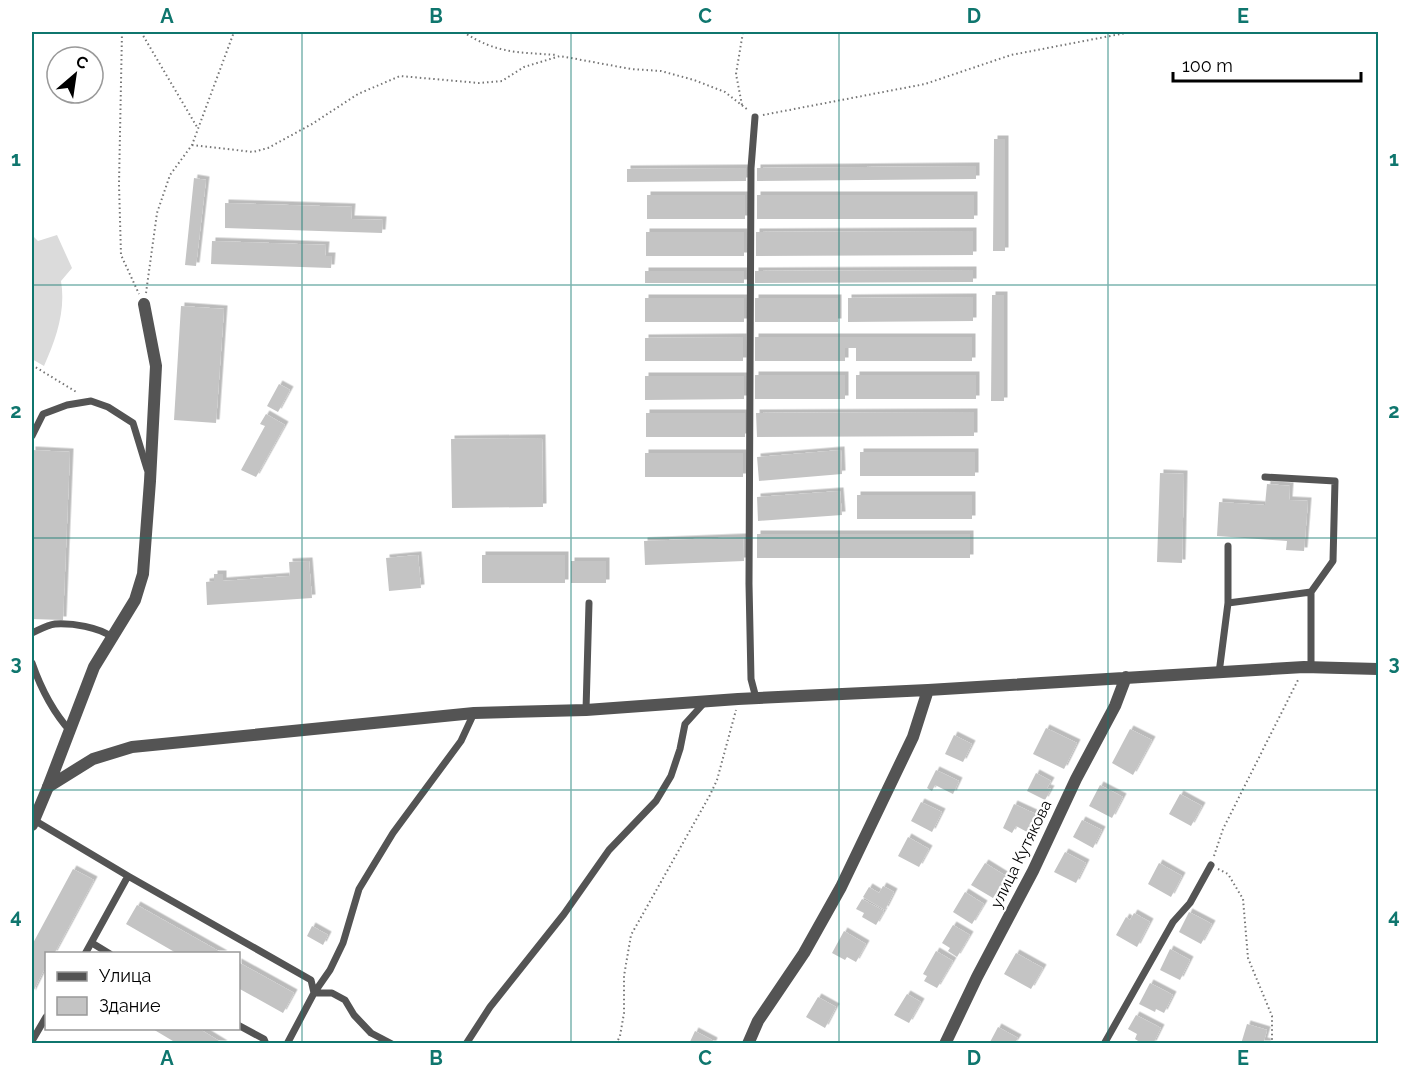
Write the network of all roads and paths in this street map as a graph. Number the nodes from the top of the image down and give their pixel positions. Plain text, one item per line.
1 (122, 32) edge
2 (141, 32) edge
3 (234, 32) edge
4 (463, 32) edge
5 (743, 32) edge
6 (1131, 32) edge
7 (560, 56) junction
8 (742, 105) junction
9 (755, 117) junction
10 (197, 128) junction
11 (192, 145) junction
12 (144, 304) junction
13 (32, 365) edge
14 (91, 401) junction
15 (32, 436) edge
16 (1265, 477) dead end
17 (150, 481) junction
18 (1228, 546) dead end
19 (1311, 592) junction
20 (589, 603) dead end
21 (1228, 603) junction
22 (32, 633) edge
23 (112, 637) junction
24 (32, 663) edge
25 (1308, 667) junction
26 (1378, 669) edge
27 (1219, 673) junction
28 (1126, 677) junction
29 (928, 690) junction
30 (756, 698) junction
31 (738, 699) junction
32 (704, 702) junction
33 (586, 710) junction
34 (474, 713) junction
35 (71, 732) junction
36 (48, 787) junction
37 (32, 819) edge
38 (1211, 865) junction
39 (129, 876) junction
40 (92, 943) junction
41 (86, 952) edge
42 (107, 952) edge
43 (314, 993) junction
44 (45, 1019) edge
45 (240, 1026) edge
46 (32, 1041) edge
47 (266, 1044) edge
48 (287, 1044) edge
49 (392, 1044) edge
50 (466, 1044) edge
51 (616, 1044) edge
52 (748, 1044) edge
53 (945, 1044) edge
54 (1104, 1044) edge
55 (1272, 1044) edge

1 - 12 path
2 - 10 path
3 - 10 path
4 - 7 path
5 - 8 path
6 - 9 path
7 - 8 path
7 - 11 path
8 - 9 path
9 - 30 lane
10 - 11 path
11 - 12 path
12 - 17 street
13 - 14 path
14 - 15 lane
14 - 17 lane
16 - 19 lane
17 - 23 street
18 - 21 lane
19 - 21 lane
19 - 25 lane
20 - 33 lane
21 - 27 lane
22 - 23 lane
23 - 35 street
24 - 35 lane
25 - 26 street
25 - 27 street
25 - 38 path
27 - 28 street
28 - 29 street
28 - 53 street, улица Кутякова
29 - 30 street
29 - 52 street
30 - 31 street
31 - 32 street
31 - 51 path
32 - 33 street
32 - 50 lane
33 - 34 street
34 - 36 street
34 - 43 lane
35 - 36 street
36 - 37 street
37 - 39 lane
38 - 54 lane
38 - 55 path
39 - 40 lane
39 - 43 lane
40 - 41 lane
40 - 42 lane
43 - 48 lane
43 - 49 lane
44 - 46 lane
45 - 47 lane

